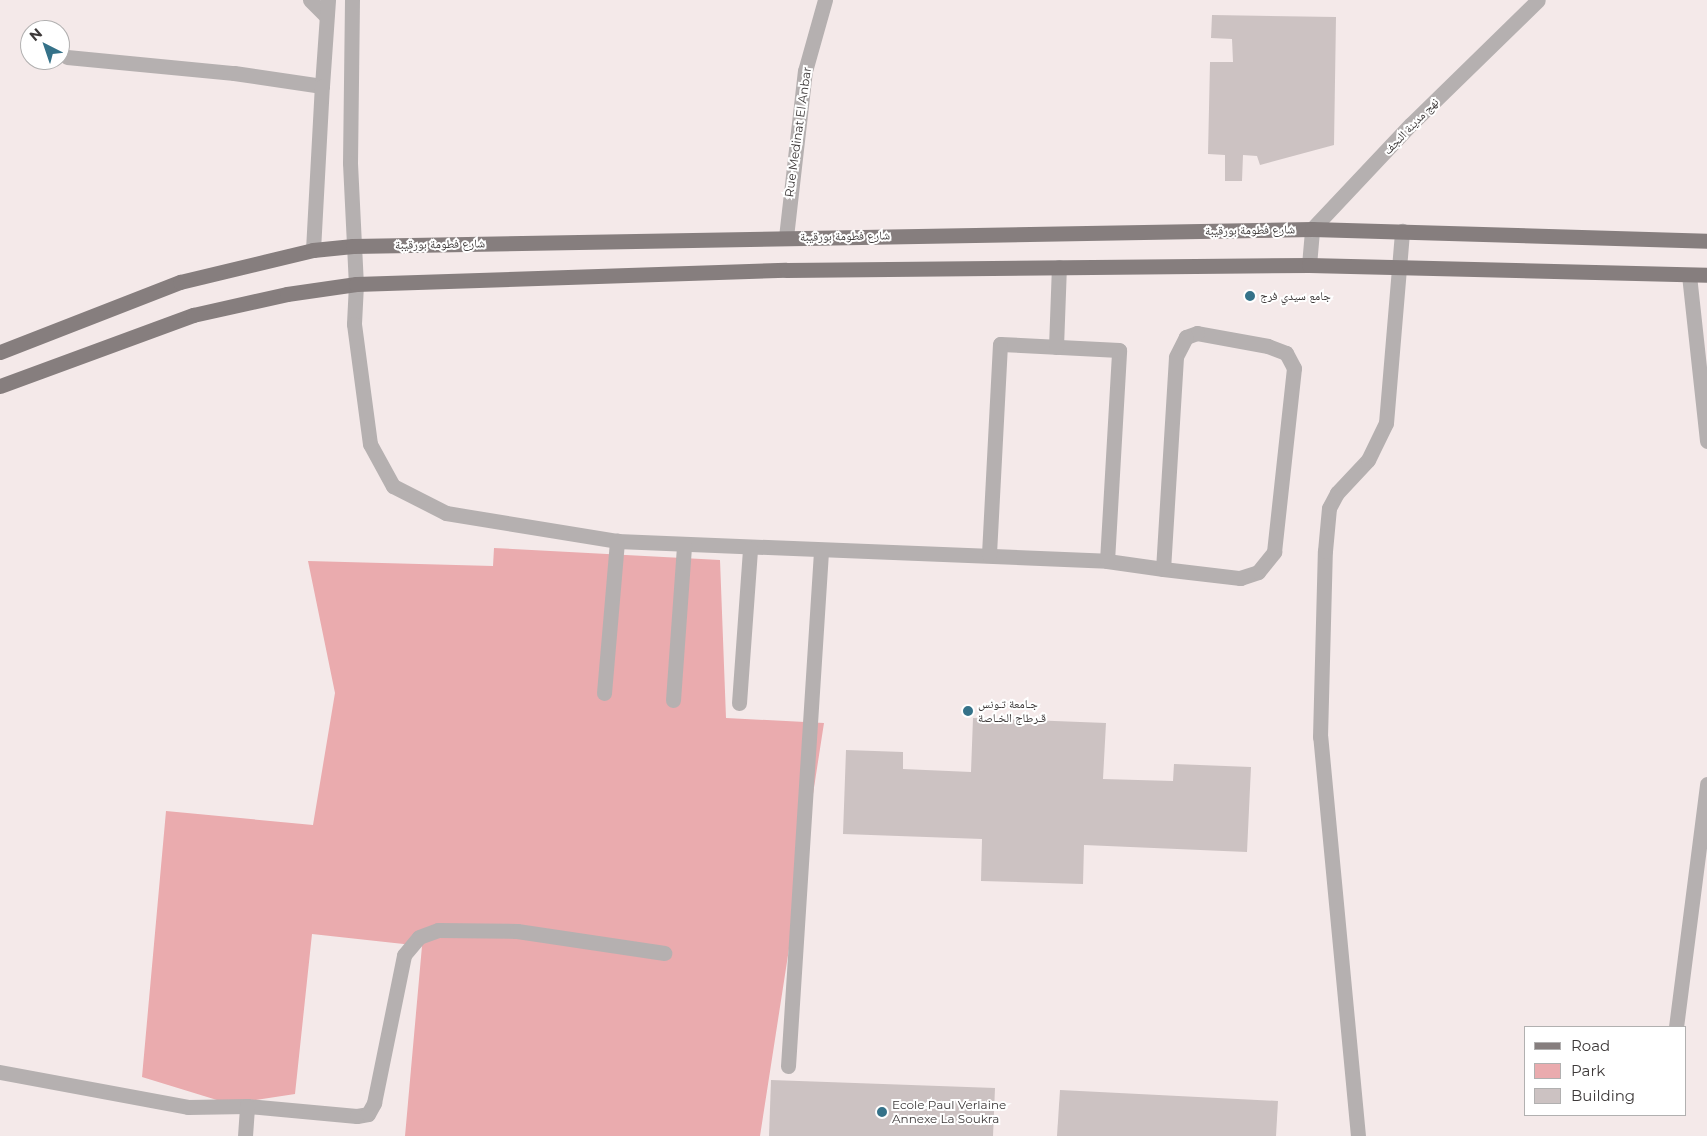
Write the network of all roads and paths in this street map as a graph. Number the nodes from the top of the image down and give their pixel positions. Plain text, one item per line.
1 (310, 0) edge
2 (328, 0) edge
3 (352, 0) edge
4 (826, 0) edge
5 (1538, 0) edge
6 (326, 16) junction
7 (70, 57) edge
8 (322, 86) junction
9 (1312, 229) junction
10 (1402, 231) junction
11 (786, 237) junction
12 (1707, 241) edge
13 (353, 246) junction
14 (312, 250) junction
15 (1309, 265) junction
16 (1059, 267) junction
17 (1399, 268) junction
18 (1689, 275) junction
19 (1707, 275) edge
20 (356, 284) junction
21 (1056, 347) junction
22 (0, 352) edge
23 (0, 386) edge
24 (1707, 441) edge
25 (618, 542) junction
26 (684, 545) junction
27 (750, 548) junction
28 (821, 552) junction
29 (989, 555) junction
30 (1107, 562) junction
31 (1163, 569) junction
32 (604, 692) dead end
33 (673, 700) dead end
34 (739, 702) dead end
35 (1707, 784) edge
36 (664, 953) dead end
37 (1676, 1026) edge
38 (788, 1066) dead end
39 (0, 1072) edge
40 (247, 1106) junction
41 (245, 1136) edge
42 (1358, 1136) edge

1 - 6 street
2 - 6 street
3 - 13 street
4 - 11 street, Rue Medinat El Anbar
5 - 9 street, نهج مدينة النجف
6 - 8 street
7 - 8 street
8 - 14 street
9 - 10 main road, شارع فطومة بورقيبة
9 - 11 main road, شارع فطومة بورقيبة
9 - 15 street
10 - 12 main road, شارع فطومة بورقيبة
10 - 17 street
11 - 13 main road, شارع فطومة بورقيبة
13 - 14 main road, شارع فطومة بورقيبة
13 - 20 street
14 - 22 main road, شارع فطومة بورقيبة
15 - 16 main road
15 - 17 main road
16 - 20 main road
16 - 21 street
17 - 18 main road
17 - 42 street
18 - 19 main road
18 - 24 street
20 - 23 main road
20 - 25 street
21 - 29 street
21 - 30 street
25 - 26 street
25 - 32 street
26 - 27 street
26 - 33 street
27 - 28 street
27 - 34 street
28 - 29 street
28 - 38 street
29 - 30 street
30 - 31 street
31 - 31 street
35 - 37 street
36 - 40 street
39 - 40 street
40 - 41 street

